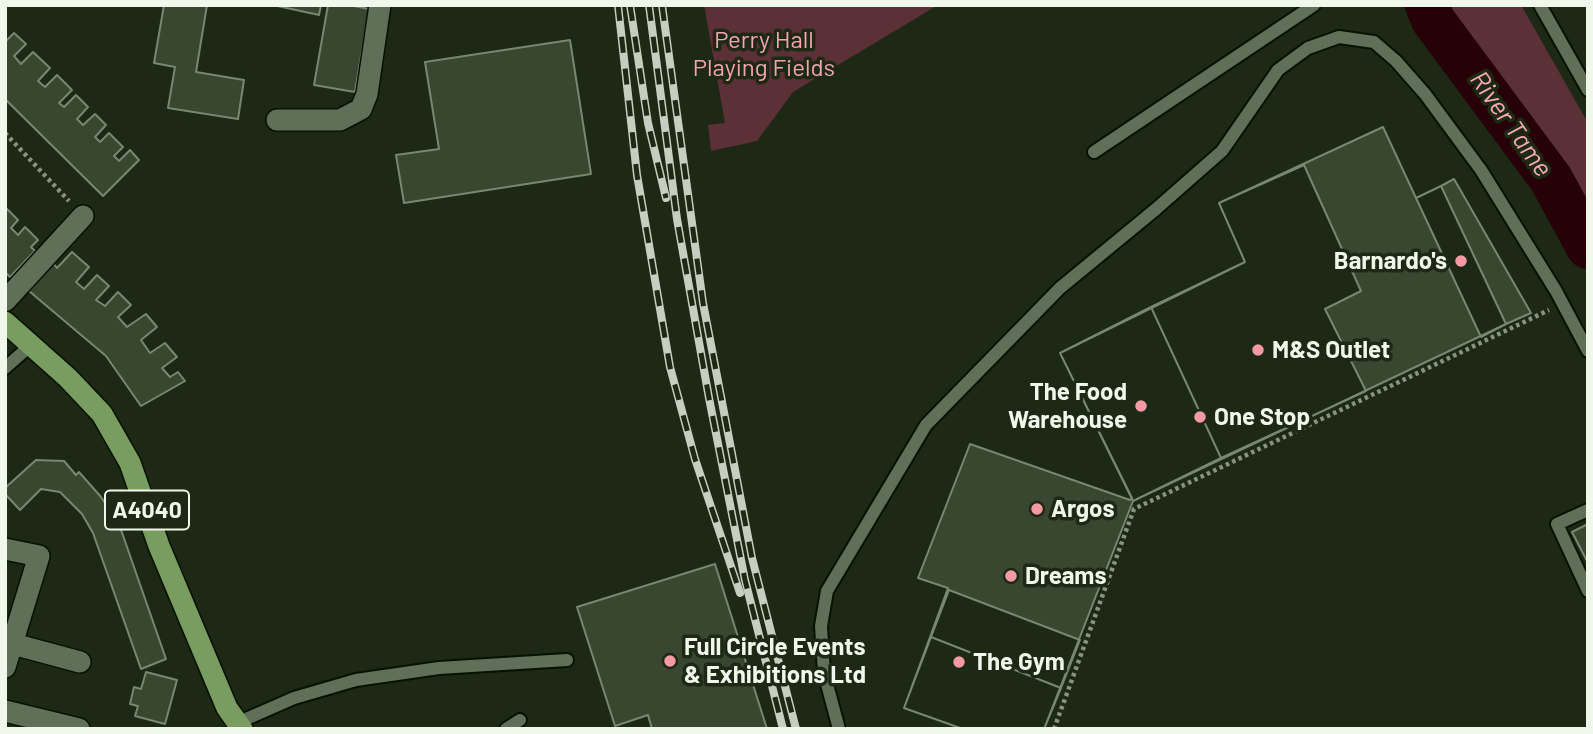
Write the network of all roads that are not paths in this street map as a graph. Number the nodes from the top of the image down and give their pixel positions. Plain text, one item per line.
1 (380, 5) edge
2 (1314, 5) edge
3 (1540, 5) edge
4 (1588, 90) edge
5 (277, 120) dead end
6 (1094, 152) dead end
7 (83, 216) road end
8 (5, 300) edge
9 (5, 322) edge
10 (32, 344) junction
11 (1588, 351) edge
12 (5, 368) edge
13 (1588, 510) edge
14 (5, 549) edge
15 (1588, 591) edge
16 (13, 644) junction
17 (566, 660) dead end
18 (79, 662) dead end
19 (5, 667) edge
20 (5, 711) edge
21 (520, 720) dead end
22 (240, 726) edge
23 (79, 729) edge
24 (506, 729) edge
25 (839, 729) edge

1 - 5 street
2 - 6 lane
3 - 4 lane
7 - 8 street
9 - 10 main road, A4040
10 - 12 lane
10 - 22 main road, A4040
11 - 25 lane
13 - 15 lane
14 - 16 street
16 - 18 street
16 - 19 street
17 - 22 lane
20 - 23 street
21 - 24 lane

